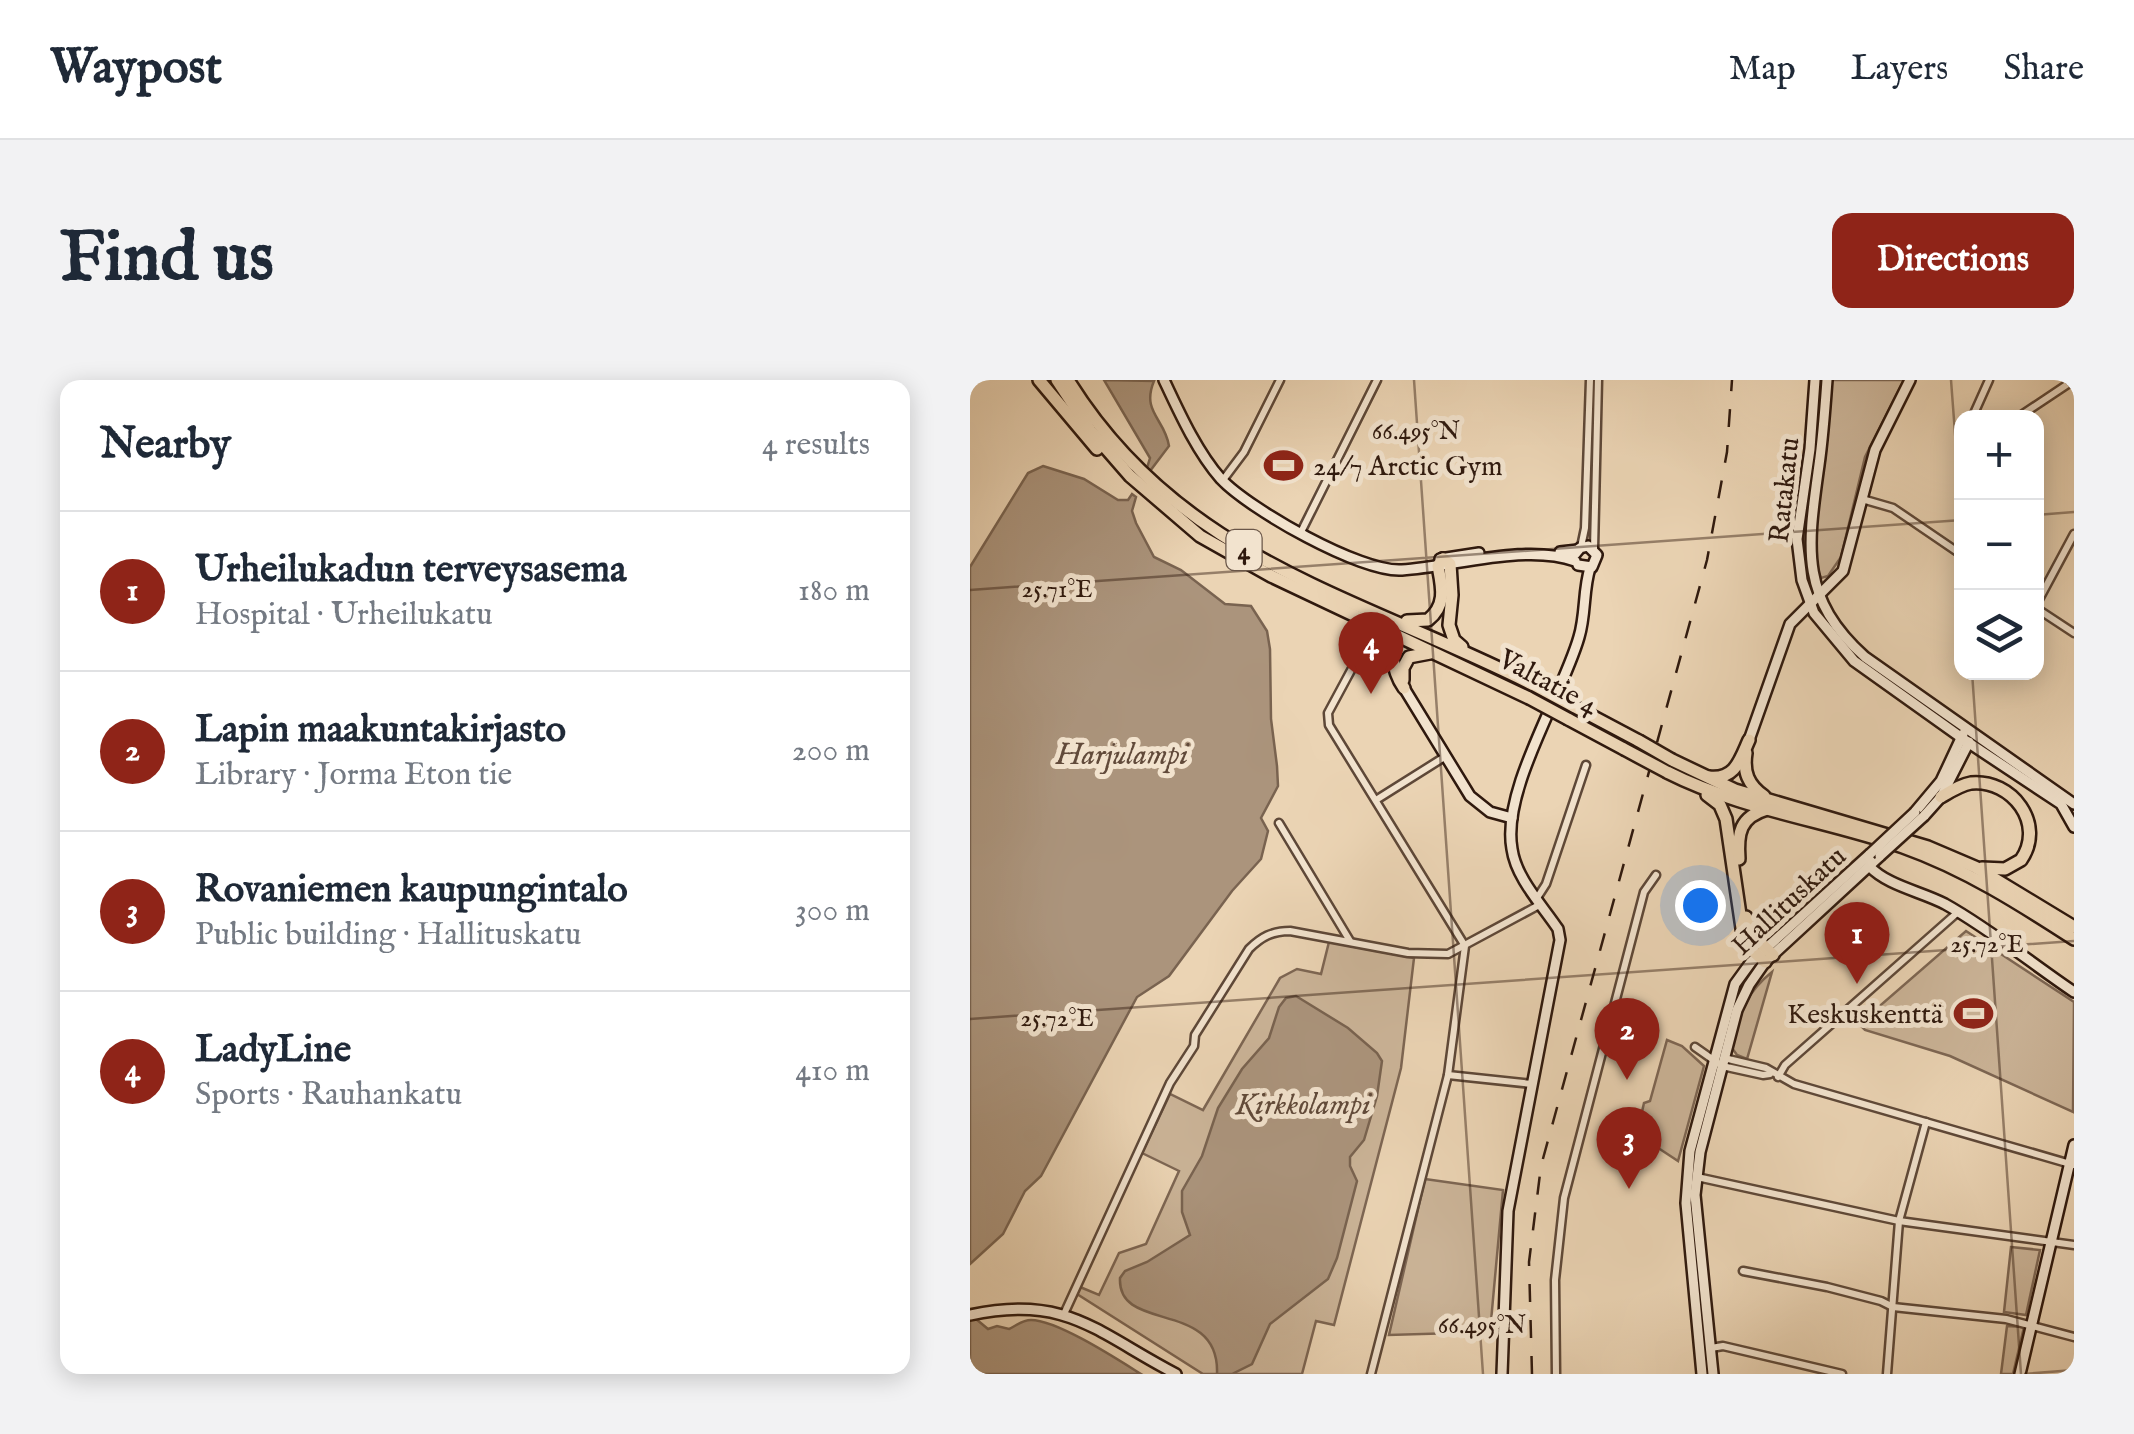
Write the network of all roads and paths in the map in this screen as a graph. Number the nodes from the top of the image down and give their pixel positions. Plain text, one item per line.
1 (1038, 380) edge
2 (1057, 380) edge
3 (1068, 380) edge
4 (1164, 380) edge
5 (1280, 380) edge
6 (1377, 380) edge
7 (1590, 380) edge
8 (1598, 380) edge
9 (1815, 380) edge
10 (1827, 380) edge
11 (1910, 380) edge
12 (1989, 380) edge
13 (2074, 380) edge
14 (1976, 410) edge
15 (2029, 410) edge
16 (1130, 476) junction
17 (1222, 480) junction
18 (1862, 499) junction
19 (1300, 532) junction
20 (2074, 534) edge
21 (1580, 548) junction
22 (1594, 549) junction
23 (1954, 550) edge
24 (1444, 563) junction
25 (1577, 563) junction
26 (1590, 568) junction
27 (1585, 591) junction
28 (2044, 591) edge
29 (1819, 594) junction
30 (1810, 602) junction
31 (2044, 612) edge
32 (1364, 618) junction
33 (1389, 618) junction
34 (2074, 634) edge
35 (1434, 653) junction
36 (1468, 653) junction
37 (1356, 661) dead end
38 (1402, 663) junction
39 (1404, 688) joint
40 (1532, 692) junction
41 (1570, 712) junction
42 (1971, 730) junction
43 (1748, 740) junction
44 (1964, 740) junction
45 (1446, 756) junction
46 (1586, 765) dead end
47 (1670, 766) junction
48 (1698, 780) junction
49 (1941, 796) junction
50 (1376, 800) junction
51 (1767, 804) junction
52 (2074, 804) edge
53 (1919, 814) junction
54 (2068, 814) junction
55 (1512, 818) junction
56 (1279, 823) dead end
57 (2074, 827) edge
58 (1871, 859) junction
59 (1974, 867) junction
60 (1656, 875) dead end
61 (1539, 901) junction
62 (1958, 912) junction
63 (2074, 927) edge
64 (2074, 939) edge
65 (1350, 942) junction
66 (1466, 946) junction
67 (1766, 956) junction
68 (2074, 992) edge
69 (1696, 1047) dead end
70 (1720, 1061) junction
71 (1448, 1075) junction
72 (1775, 1076) junction
73 (1532, 1084) junction
74 (1926, 1122) junction
75 (2074, 1145) edge
76 (2071, 1164) edge
77 (1692, 1177) junction
78 (1899, 1221) junction
79 (2051, 1243) junction
80 (2074, 1244) edge
81 (1698, 1267) junction
82 (1743, 1271) dead end
83 (1892, 1307) junction
84 (1064, 1314) junction
85 (970, 1315) edge
86 (2032, 1324) junction
87 (2074, 1336) edge
88 (1711, 1348) junction
89 (1700, 1357) junction
90 (1176, 1374) edge
91 (1371, 1374) edge
92 (1504, 1374) edge
93 (1556, 1374) edge
94 (1702, 1374) edge
95 (1712, 1374) edge
96 (1842, 1374) edge
97 (1886, 1374) edge
98 (2020, 1374) edge

1 - 16 highway
2 - 16 highway, Valtatie 4 / 4
3 - 33 highway, Valtatie 4 / 4
4 - 17 street
5 - 17 street
6 - 19 street
7 - 21 street
8 - 22 street
9 - 30 street, Ratakatu
10 - 29 street, Ratakatu
11 - 18 street
12 - 14 street
13 - 15 street
16 - 32 highway, Valtatie 4 / 4
17 - 19 street
18 - 23 street
18 - 29 street
19 - 24 street
20 - 28 street
21 - 22 street
21 - 24 street
21 - 25 street
22 - 26 street
24 - 25 street
24 - 33 highway
24 - 36 highway
25 - 26 street
25 - 27 street
26 - 27 street
27 - 55 street
29 - 30 street
29 - 42 street
30 - 43 street
30 - 44 street
31 - 34 street
32 - 35 highway, Valtatie 4 / 4
32 - 38 highway
33 - 36 highway, Valtatie 4 / 4
35 - 38 highway
35 - 40 highway, Valtatie 4 / 4
36 - 40 highway, Valtatie 4 / 4
37 - 50 street
38 - 39 highway
39 - 45 street
40 - 41 highway, Valtatie 4 / 4, bridge
41 - 47 highway, Valtatie 4 / 4, bridge
41 - 47 highway, Valtatie 4 / 4, bridge
42 - 44 street, Hallituskatu
42 - 52 street
43 - 48 highway
43 - 51 highway
44 - 49 street, Hallituskatu
44 - 53 street, Hallituskatu
44 - 54 street
45 - 50 street
45 - 55 street
46 - 61 street
47 - 48 highway, Valtatie 4 / 4
48 - 51 highway, Valtatie 4 / 4
48 - 67 highway
49 - 53 street, Hallituskatu
49 - 59 highway
50 - 66 street
51 - 59 highway, Valtatie 4 / 4
51 - 64 highway, Valtatie 4 / 4
51 - 67 highway
52 - 54 street
53 - 58 street, Hallituskatu, bridge
54 - 57 street
55 - 61 street
56 - 65 street
58 - 62 street
58 - 67 street, Hallituskatu
59 - 63 highway, Valtatie 4 / 4
60 - 93 street
61 - 66 street
61 - 73 street
62 - 68 street
62 - 72 street
65 - 66 street
65 - 84 street
66 - 71 street
67 - 70 street, Hallituskatu
69 - 70 street
70 - 72 street
70 - 77 street, Hallituskatu
71 - 73 street
71 - 91 street
72 - 74 street
73 - 92 street
74 - 76 street
74 - 78 street
75 - 76 street
76 - 79 street
77 - 78 street
77 - 81 street, Hallituskatu
78 - 79 street
78 - 83 street
79 - 80 street
79 - 86 street
81 - 88 street, Hallituskatu
81 - 89 street, Hallituskatu
82 - 83 street
83 - 86 street
83 - 97 street
84 - 85 street
84 - 90 street
86 - 87 street
86 - 98 street
88 - 89 street
88 - 95 street, Hallituskatu
88 - 96 street
89 - 94 street, Hallituskatu

